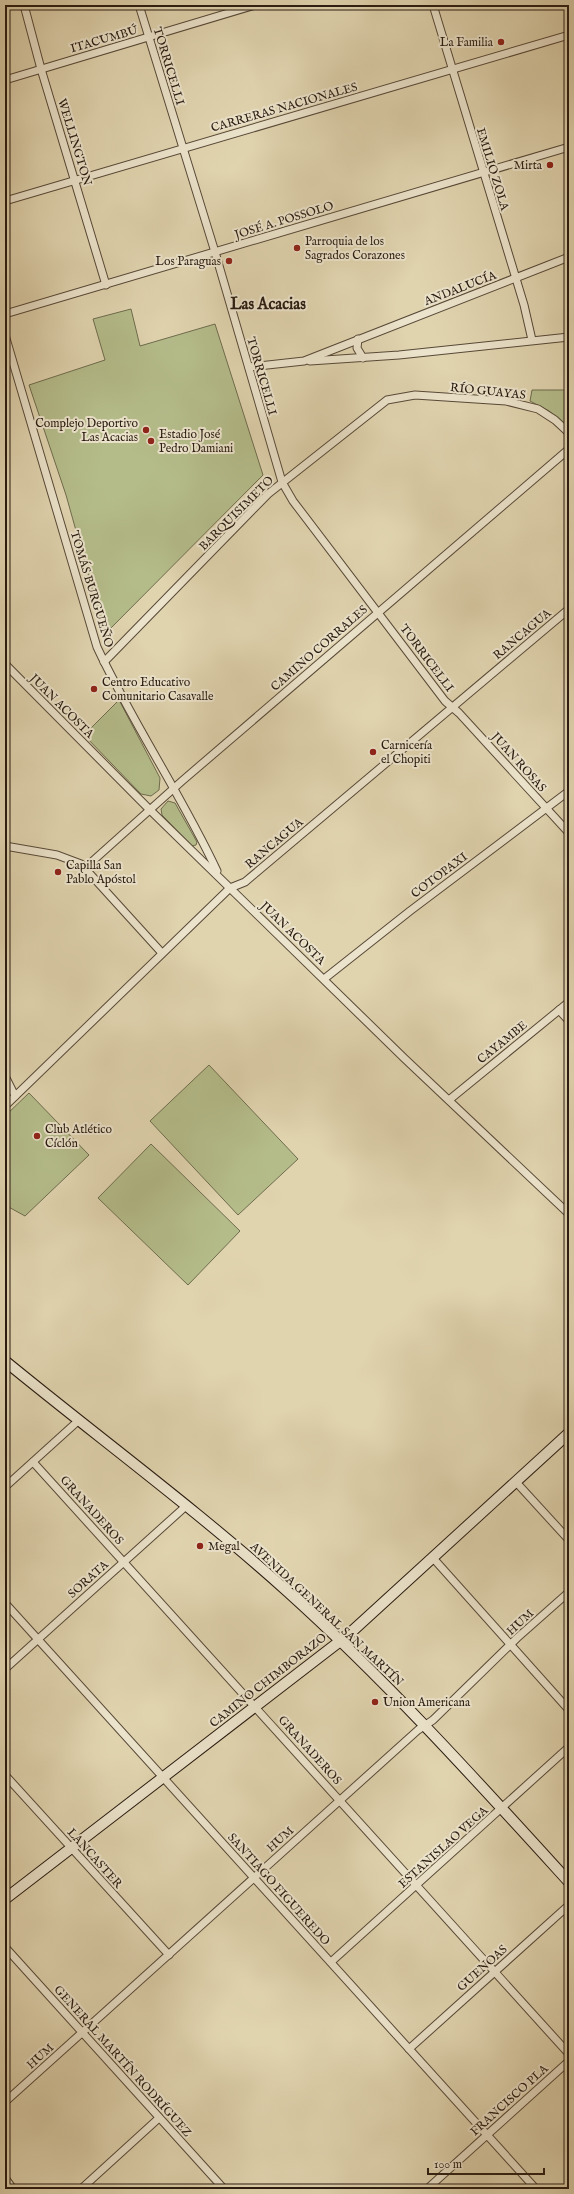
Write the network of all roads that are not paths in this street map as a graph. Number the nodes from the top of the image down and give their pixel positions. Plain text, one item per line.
1 (24, 5) edge
2 (139, 5) edge
3 (255, 5) edge
4 (433, 5) edge
5 (569, 34) edge
6 (149, 38) junction
7 (41, 69) junction
8 (452, 70) junction
9 (5, 80) edge
10 (182, 147) junction
11 (569, 147) edge
12 (483, 172) junction
13 (75, 180) junction
14 (5, 201) edge
15 (215, 252) junction
16 (569, 257) edge
17 (515, 278) junction
18 (106, 285) junction
19 (5, 314) edge
20 (5, 335) edge
21 (569, 337) edge
22 (358, 339) junction
23 (532, 340) junction
24 (363, 358) junction
25 (304, 361) junction
26 (249, 367) junction
27 (397, 396) joint
28 (569, 434) edge
29 (569, 449) edge
30 (282, 482) junction
31 (569, 608) edge
32 (378, 612) junction
33 (104, 662) junction
34 (5, 664) edge
35 (453, 707) junction
36 (174, 788) junction
37 (569, 791) edge
38 (546, 808) junction
39 (150, 810) junction
40 (569, 833) edge
41 (5, 846) edge
42 (86, 867) junction
43 (219, 876) junction
44 (230, 888) junction
45 (161, 952) junction
46 (324, 979) junction
47 (569, 1002) edge
48 (559, 1010) junction
49 (569, 1021) edge
50 (5, 1076) edge
51 (15, 1096) junction
52 (449, 1100) junction
53 (5, 1106) edge
54 (569, 1214) edge
55 (5, 1361) edge
56 (78, 1420) junction
57 (569, 1433) edge
58 (33, 1462) junction
59 (516, 1482) junction
60 (5, 1487) edge
61 (186, 1506) junction
62 (569, 1540) edge
63 (433, 1558) junction
64 (124, 1562) junction
65 (569, 1592) edge
66 (5, 1603) edge
67 (38, 1639) junction
68 (340, 1641) junction
69 (511, 1645) junction
70 (5, 1669) edge
71 (255, 1706) junction
72 (569, 1710) edge
73 (424, 1725) junction
74 (569, 1747) edge
75 (5, 1775) edge
76 (163, 1778) junction
77 (340, 1799) junction
78 (502, 1808) junction
79 (71, 1848) junction
80 (254, 1877) junction
81 (569, 1882) edge
82 (417, 1885) junction
83 (5, 1899) edge
84 (569, 1905) edge
85 (5, 1947) edge
86 (169, 1955) junction
87 (331, 1962) junction
88 (495, 1971) junction
89 (83, 2032) junction
90 (409, 2049) junction
91 (569, 2054) edge
92 (569, 2060) edge
93 (5, 2102) edge
94 (159, 2118) junction
95 (487, 2135) junction
96 (5, 2178) edge
97 (13, 2189) edge
98 (81, 2189) edge
99 (224, 2189) edge
100 (427, 2189) edge
101 (536, 2189) edge

1 - 7 street, WELLINGTON
2 - 6 street, TORRICELLI
3 - 6 street, ITACUMBÚ
4 - 8 street, EMILIO ZOLA
5 - 8 street, CARRERAS NACIONALES
6 - 7 street, ITACUMBÚ
6 - 10 street, TORRICELLI
7 - 9 street, ITACUMBÚ
7 - 13 street, WELLINGTON
8 - 10 street, CARRERAS NACIONALES
8 - 12 street, EMILIO ZOLA
10 - 13 street, CARRERAS NACIONALES
10 - 15 street, TORRICELLI
11 - 12 street, JOSÉ A. POSSOLO
12 - 15 street, JOSÉ A. POSSOLO
12 - 17 street, EMILIO ZOLA
13 - 14 street, CARRERAS NACIONALES
13 - 18 street, WELLINGTON
15 - 18 street, JOSÉ A. POSSOLO
15 - 26 street, TORRICELLI
16 - 17 street, ANDALUCÍA
17 - 22 street, ANDALUCÍA
17 - 23 street, EMILIO ZOLA
18 - 19 street, JOSÉ A. POSSOLO
20 - 33 street, TOMÁS BURGUEÑO
21 - 23 street
22 - 24 street
22 - 25 street, ANDALUCÍA
23 - 24 street
24 - 25 street
25 - 26 street, ANDALUCÍA
26 - 30 street, TORRICELLI
27 - 28 street, RÍO GUAYAS
27 - 30 street, BARQUISIMETO
29 - 32 street, CAMINO CORRALES
30 - 32 street, TORRICELLI
30 - 33 street, BARQUISIMETO
31 - 35 street, RANCAGUA
32 - 35 street, TORRICELLI
32 - 36 street, CAMINO CORRALES
33 - 36 street, TOMÁS BURGUEÑO
34 - 39 street, JUAN ACOSTA
35 - 38 street, JUAN ROSAS
35 - 44 street, RANCAGUA
36 - 39 street, CAMINO CORRALES
36 - 43 street, TOMÁS BURGUEÑO
37 - 38 street, COTOPAXI
38 - 40 street, JUAN ROSAS
38 - 46 street, COTOPAXI
39 - 42 street, CAMINO CORRALES
39 - 43 street, JUAN ACOSTA
41 - 42 street
42 - 45 street
43 - 44 street, JUAN ACOSTA
44 - 45 street, RANCAGUA
44 - 46 street, JUAN ACOSTA
45 - 51 street, RANCAGUA
46 - 52 street, JUAN ACOSTA
47 - 48 street, CAYAMBE
48 - 49 street
48 - 52 street, CAYAMBE
50 - 51 street
51 - 53 street, RANCAGUA
52 - 54 street, JUAN ACOSTA
55 - 56 main road, AVENIDA GENERAL SAN MARTÍN
56 - 58 street
56 - 61 main road, AVENIDA GENERAL SAN MARTÍN
57 - 59 main road, CAMINO CHIMBORAZO
58 - 60 street
58 - 64 street, GRANADEROS
59 - 62 street
59 - 63 main road, CAMINO CHIMBORAZO
61 - 64 street, SORATA
61 - 68 main road, AVENIDA GENERAL SAN MARTÍN
63 - 68 main road, CAMINO CHIMBORAZO
63 - 69 street
64 - 67 street, SORATA
64 - 71 street, GRANADEROS
65 - 69 street, HUM
66 - 67 street, SANTIAGO FIGUEREDO
67 - 70 street, SORATA
67 - 76 street, SANTIAGO FIGUEREDO
68 - 71 main road, CAMINO CHIMBORAZO
68 - 73 main road, AVENIDA GENERAL SAN MARTÍN
69 - 72 street
69 - 73 street, HUM
71 - 76 main road, CAMINO CHIMBORAZO
71 - 77 street, GRANADEROS
73 - 77 street, HUM
73 - 78 main road, AVENIDA GENERAL SAN MARTÍN
74 - 78 street, ESTANISLAO VEGA
75 - 79 street, LANCASTER
76 - 79 main road, CAMINO CHIMBORAZO
76 - 80 street, SANTIAGO FIGUEREDO
77 - 80 street, HUM
77 - 82 street, GRANADEROS
78 - 81 main road, AVENIDA GENERAL SAN MARTÍN
78 - 82 street, ESTANISLAO VEGA
79 - 83 main road, CAMINO CHIMBORAZO
79 - 86 street, LANCASTER
80 - 86 street, HUM
80 - 87 street, SANTIAGO FIGUEREDO
82 - 87 street, ESTANISLAO VEGA
82 - 88 street, GRANADEROS
84 - 88 street, GUENOAS
85 - 89 street, GENERAL MARTÍN RODRÍGUEZ
86 - 89 street, HUM
87 - 90 street, SANTIAGO FIGUEREDO
88 - 90 street, GUENOAS
88 - 91 street, GRANADEROS
89 - 93 street, HUM
89 - 94 street, GENERAL MARTÍN RODRÍGUEZ
90 - 95 street, SANTIAGO FIGUEREDO
92 - 95 street, FRANCISCO PLA
94 - 98 street
94 - 99 street, GENERAL MARTÍN RODRÍGUEZ
95 - 100 street, FRANCISCO PLA
95 - 101 street, SANTIAGO FIGUEREDO
96 - 97 street

